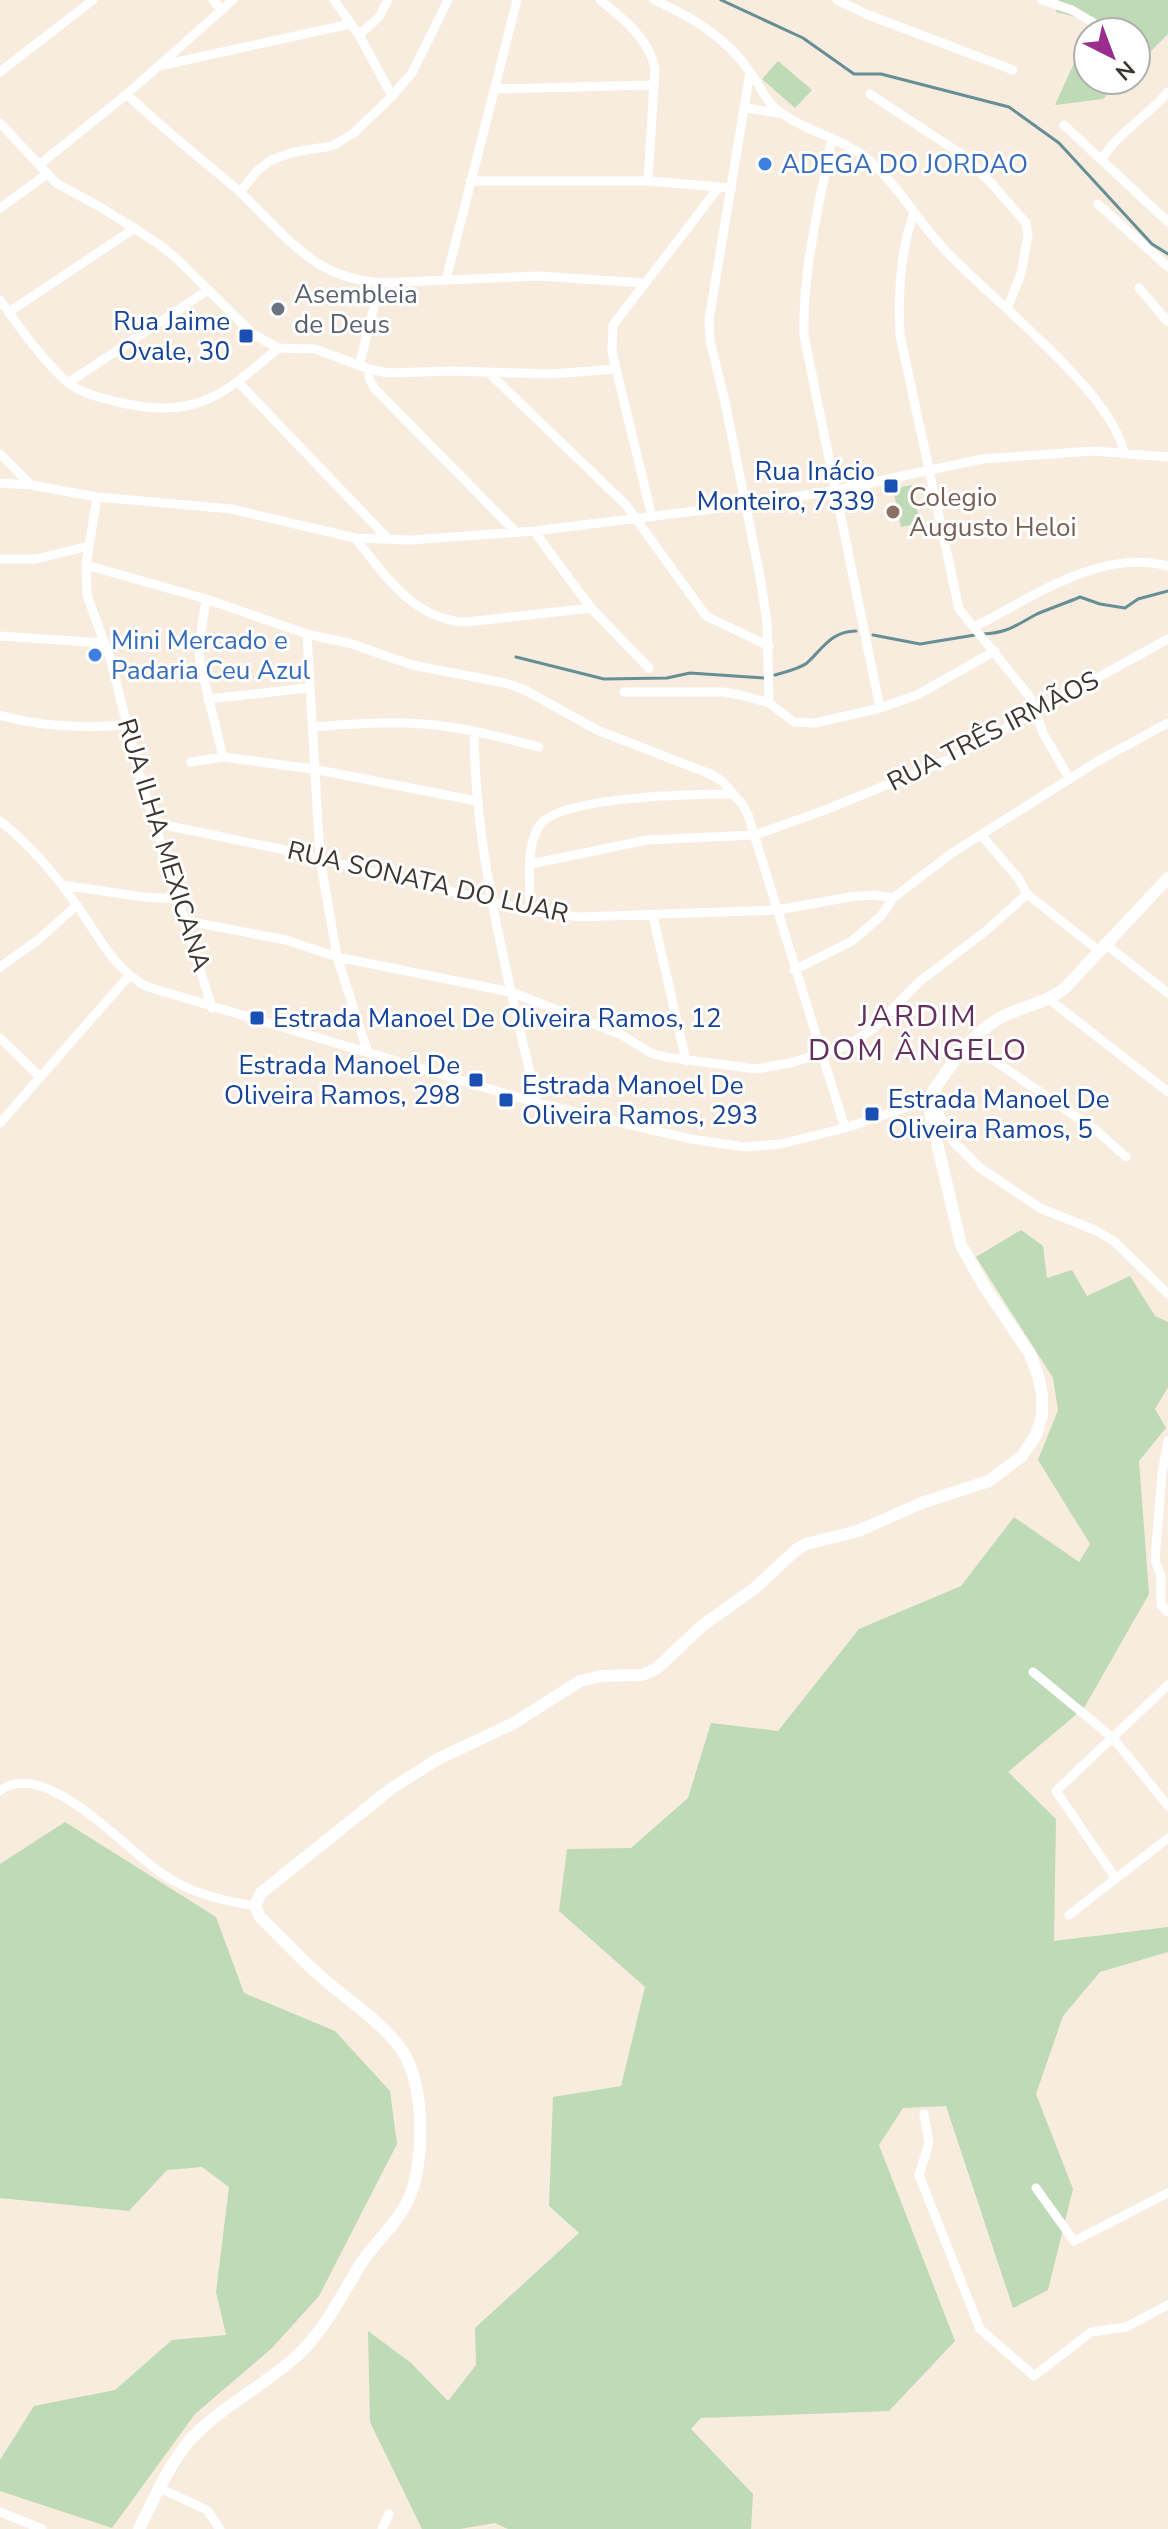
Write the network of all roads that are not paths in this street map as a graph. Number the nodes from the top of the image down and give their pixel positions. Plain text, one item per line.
1 (93, 0) edge
2 (213, 0) edge
3 (233, 0) edge
4 (334, 0) edge
5 (388, 0) edge
6 (448, 0) edge
7 (517, 0) edge
8 (600, 0) edge
9 (654, 0) edge
10 (837, 0) edge
11 (1042, 0) edge
12 (222, 10) junction
13 (1082, 16) edge
14 (350, 24) junction
15 (359, 35) junction
16 (157, 67) junction
17 (1013, 70) dead end
18 (0, 72) edge
19 (750, 72) junction
20 (653, 85) junction
21 (494, 89) junction
22 (1168, 92) edge
23 (127, 94) junction
24 (870, 94) dead end
25 (392, 96) junction
26 (1159, 103) junction
27 (746, 108) junction
28 (1168, 113) edge
29 (782, 114) junction
30 (0, 123) edge
31 (1064, 125) dead end
32 (832, 138) junction
33 (1101, 160) junction
34 (39, 165) junction
35 (47, 174) junction
36 (470, 181) junction
37 (648, 181) junction
38 (719, 187) junction
39 (732, 188) junction
40 (240, 192) junction
41 (1098, 204) dead end
42 (0, 208) edge
43 (914, 213) junction
44 (1168, 222) edge
45 (135, 228) junction
46 (1168, 267) edge
47 (446, 280) junction
48 (380, 283) junction
49 (644, 283) junction
50 (1139, 288) dead end
51 (208, 290) junction
52 (0, 300) edge
53 (1007, 309) junction
54 (9, 312) junction
55 (1168, 322) edge
56 (278, 348) junction
57 (364, 367) junction
58 (616, 369) junction
59 (489, 373) junction
60 (238, 382) junction
61 (68, 383) junction
62 (1124, 453) junction
63 (0, 454) edge
64 (1168, 457) edge
65 (931, 469) junction
66 (0, 483) edge
67 (31, 485) junction
68 (837, 490) junction
69 (97, 497) junction
70 (744, 505) junction
71 (652, 517) junction
72 (637, 519) junction
73 (515, 531) junction
74 (534, 531) junction
75 (355, 538) junction
76 (389, 540) junction
77 (89, 546) junction
78 (0, 559) edge
79 (86, 565) junction
80 (1168, 566) edge
81 (206, 599) junction
82 (591, 608) junction
83 (976, 629) junction
84 (307, 634) junction
85 (0, 636) edge
86 (1168, 639) edge
87 (104, 643) junction
88 (769, 646) junction
89 (993, 649) junction
90 (649, 668) dead end
91 (308, 688) junction
92 (624, 692) dead end
93 (208, 699) junction
94 (769, 703) junction
95 (880, 708) junction
96 (1034, 713) junction
97 (0, 715) edge
98 (1168, 723) edge
99 (127, 725) junction
100 (313, 727) junction
101 (474, 732) junction
102 (539, 747) dead end
103 (223, 757) junction
104 (191, 762) dead end
105 (313, 769) junction
106 (1069, 778) junction
107 (733, 794) junction
108 (477, 801) junction
109 (0, 821) edge
110 (155, 823) junction
111 (755, 835) junction
112 (982, 836) junction
113 (320, 858) junction
114 (531, 864) junction
115 (1168, 878) edge
116 (62, 885) junction
117 (1156, 889) junction
118 (1027, 894) junction
119 (893, 898) junction
120 (1168, 898) edge
121 (178, 899) junction
122 (492, 902) junction
123 (77, 905) junction
124 (777, 910) junction
125 (530, 911) junction
126 (653, 916) junction
127 (187, 921) junction
128 (1101, 946) junction
129 (337, 957) junction
130 (0, 967) edge
131 (794, 970) junction
132 (128, 977) junction
133 (511, 992) junction
134 (1168, 993) edge
135 (1050, 1000) junction
136 (212, 1008) junction
137 (0, 1038) edge
138 (970, 1044) junction
139 (368, 1053) junction
140 (822, 1054) junction
141 (686, 1061) junction
142 (39, 1076) junction
143 (1168, 1092) edge
144 (537, 1103) junction
145 (929, 1103) junction
146 (0, 1123) edge
147 (845, 1128) junction
148 (1126, 1157) dead end
149 (1168, 1294) edge
150 (1168, 1441) edge
151 (1168, 1612) edge
152 (1033, 1672) dead end
153 (1168, 1685) edge
154 (1113, 1738) junction
155 (0, 1791) edge
156 (1168, 1806) edge
157 (1168, 1838) edge
158 (1116, 1879) junction
159 (258, 1911) junction
160 (1069, 1915) dead end
161 (924, 2114) dead end
162 (1036, 2188) dead end
163 (1168, 2193) edge
164 (1168, 2305) edge
165 (159, 2488) junction
166 (0, 2512) edge
167 (389, 2514) dead end
168 (42, 2529) edge
169 (139, 2529) edge
170 (220, 2529) edge
171 (382, 2529) edge

1 - 18 street
2 - 12 street
3 - 12 street
4 - 14 street
5 - 15 street
6 - 25 street
7 - 21 street
8 - 20 street
9 - 19 street
10 - 17 street
11 - 13 street
12 - 16 street
14 - 15 street
14 - 16 street
15 - 25 street
16 - 23 street
19 - 27 street
19 - 29 street
20 - 21 street
20 - 37 street
21 - 36 street
22 - 26 street
23 - 34 street
23 - 40 street
24 - 53 street
25 - 40 street
26 - 28 street
26 - 33 street
27 - 29 street
27 - 39 street
29 - 32 street
30 - 34 street
31 - 33 street
32 - 43 street
32 - 68 street
33 - 44 street
34 - 35 street
35 - 42 street
35 - 45 street
36 - 37 street
36 - 47 street
37 - 38 street
38 - 39 street
38 - 49 street
39 - 70 street
40 - 48 street
41 - 46 street
43 - 53 street
43 - 65 street
45 - 51 street
45 - 54 street
47 - 48 street
47 - 49 street
48 - 57 street
49 - 58 street
50 - 55 street
51 - 56 street
51 - 61 street
52 - 54 street
53 - 62 street
54 - 61 street
56 - 57 street
56 - 60 street
57 - 59 street
57 - 73 street
58 - 59 street
58 - 71 street
59 - 72 street
60 - 61 street
60 - 76 street
62 - 64 street
62 - 65 street
63 - 67 street
65 - 68 street
65 - 83 street
66 - 67 street
67 - 69 street
68 - 70 street
68 - 95 street
69 - 75 street
69 - 77 street, RUA ILHA MEXICANA
70 - 71 street
70 - 88 street
71 - 72 street
72 - 74 street
72 - 88 street
73 - 74 street
73 - 76 street
74 - 82 street
75 - 76 street
75 - 82 street
77 - 78 street
77 - 79 street, RUA ILHA MEXICANA
79 - 81 street
79 - 87 street, RUA ILHA MEXICANA
80 - 83 street
81 - 84 street
81 - 93 street
82 - 90 street
83 - 89 street
84 - 91 street
84 - 107 street
85 - 87 street
86 - 96 street, RUA TRÊS IRMÃOS
87 - 99 street, RUA ILHA MEXICANA
88 - 94 street
89 - 95 street
89 - 96 street
91 - 93 street
91 - 100 street
92 - 94 street
93 - 103 street
94 - 95 street
96 - 106 street
96 - 111 street, RUA TRÊS IRMÃOS
97 - 99 street
98 - 106 street
99 - 110 street, RUA ILHA MEXICANA
100 - 101 street
100 - 105 street
101 - 102 street
101 - 108 street
103 - 104 street
103 - 105 street
105 - 108 street
105 - 113 street
106 - 112 street
107 - 111 street
107 - 114 street
108 - 122 street
109 - 116 street
110 - 113 street, RUA SONATA DO LUAR
110 - 121 street, RUA ILHA MEXICANA
111 - 114 street, RUA TRÊS IRMÃOS
111 - 124 street
112 - 118 street
112 - 119 street
113 - 122 street, RUA SONATA DO LUAR
113 - 129 street
114 - 125 street
115 - 117 street
116 - 121 street
116 - 123 street
117 - 120 street
117 - 128 street
118 - 128 street
118 - 140 street
119 - 124 street, RUA SONATA DO LUAR
119 - 131 street
121 - 127 street, RUA ILHA MEXICANA
122 - 125 street, RUA SONATA DO LUAR
122 - 133 street
123 - 130 street
123 - 132 street
124 - 126 street, RUA SONATA DO LUAR
124 - 131 street
125 - 126 street, RUA SONATA DO LUAR
126 - 141 street
127 - 129 street
127 - 136 street, RUA ILHA MEXICANA
128 - 134 street
128 - 135 street
129 - 133 street
129 - 139 street
131 - 140 street
132 - 136 street
132 - 142 street
133 - 141 street
133 - 144 street
135 - 138 street
135 - 143 street
136 - 139 street
137 - 142 street
138 - 145 street
138 - 148 street
139 - 144 street
140 - 141 street
140 - 147 street
142 - 146 street
144 - 147 street
145 - 147 street
145 - 149 street
145 - 159 street
150 - 151 street
152 - 154 street
153 - 154 street
154 - 156 street
154 - 158 street
155 - 159 street
157 - 158 street
158 - 160 street
159 - 165 street
161 - 164 street
162 - 163 street
165 - 169 street
165 - 170 street
166 - 168 street
167 - 171 street

